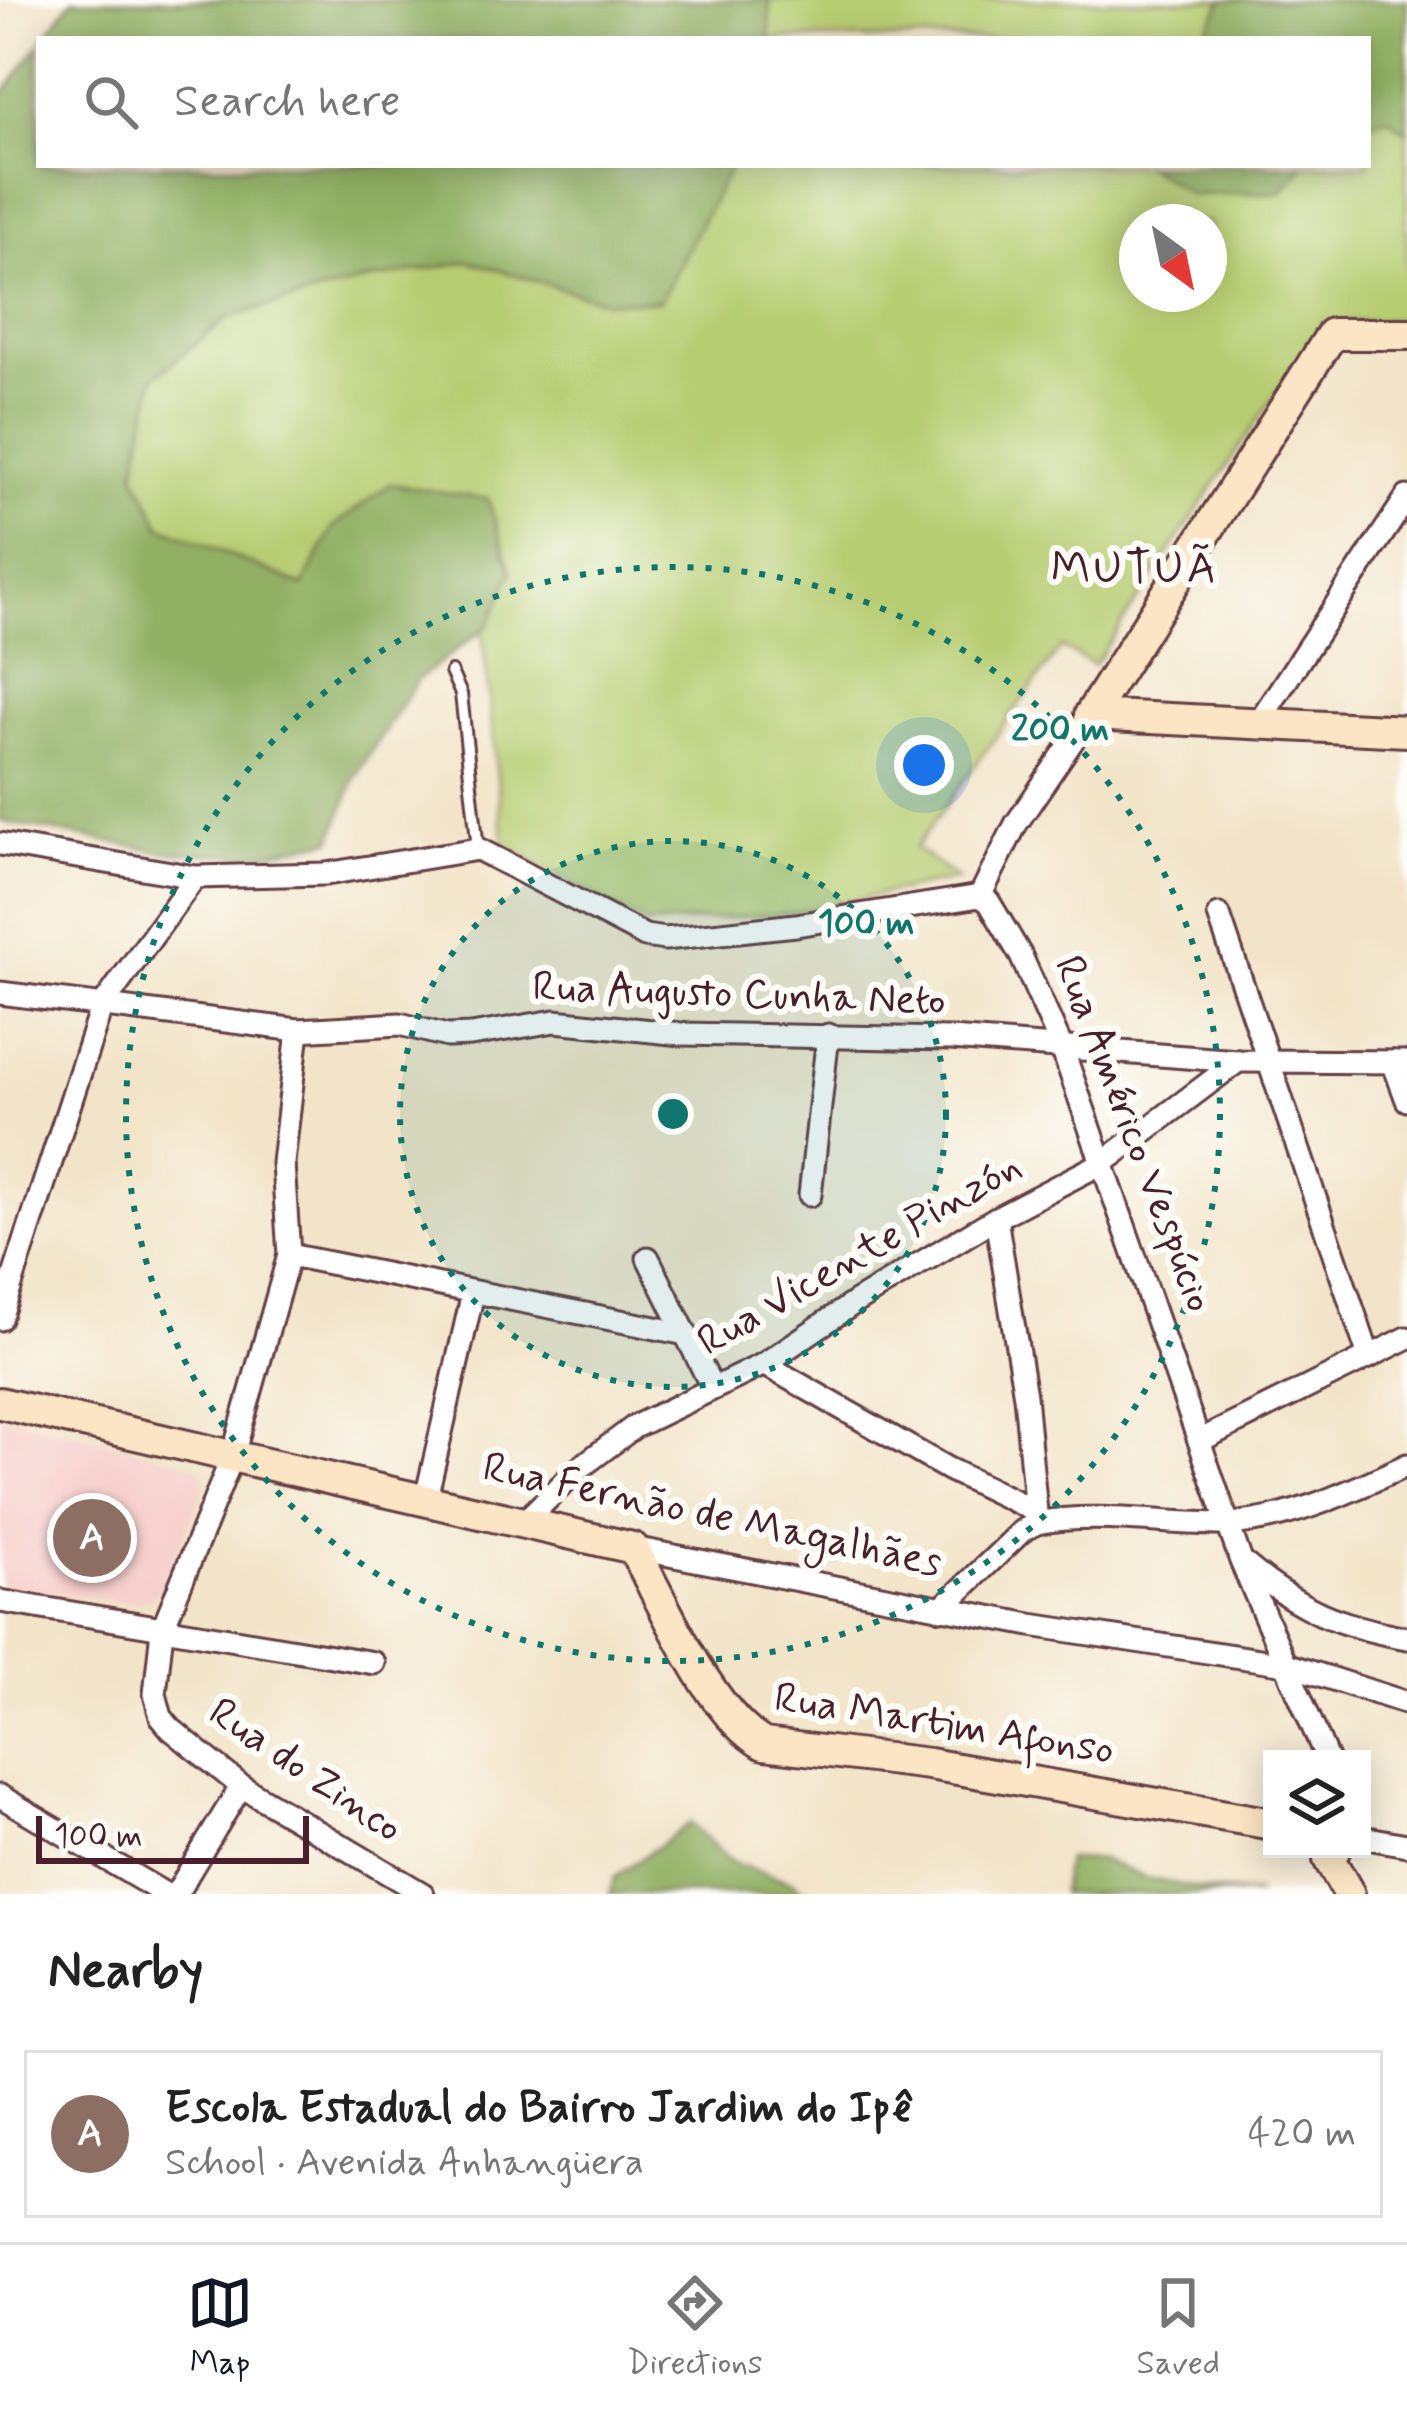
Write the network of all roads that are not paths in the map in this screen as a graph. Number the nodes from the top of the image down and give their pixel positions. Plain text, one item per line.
1 (1407, 334) edge
2 (1407, 497) edge
3 (1396, 532) edge
4 (451, 672) dead end
5 (1090, 715) junction
6 (1258, 723) junction
7 (1407, 730) edge
8 (0, 844) edge
9 (478, 849) junction
10 (195, 877) junction
11 (980, 896) junction
12 (1219, 915) dead end
13 (0, 993) edge
14 (101, 1008) junction
15 (298, 1030) junction
16 (828, 1035) junction
17 (1062, 1048) junction
18 (1238, 1061) junction
19 (1266, 1061) junction
20 (1400, 1062) edge
21 (1407, 1100) edge
22 (1104, 1162) junction
23 (810, 1195) dead end
24 (997, 1217) junction
25 (289, 1256) junction
26 (648, 1258) dead end
27 (473, 1293) junction
28 (0, 1318) edge
29 (686, 1334) junction
30 (1407, 1339) edge
31 (1369, 1357) junction
32 (764, 1364) junction
33 (712, 1388) junction
34 (0, 1403) edge
35 (1201, 1440) junction
36 (233, 1455) junction
37 (1407, 1465) edge
38 (426, 1498) junction
39 (1036, 1517) junction
40 (525, 1521) junction
41 (1228, 1524) junction
42 (633, 1548) junction
43 (1241, 1561) junction
44 (0, 1600) edge
45 (941, 1609) junction
46 (162, 1630) junction
47 (1407, 1638) edge
48 (374, 1664) dead end
49 (1286, 1664) junction
50 (1407, 1703) edge
51 (1324, 1750) edge
52 (241, 1786) junction
53 (0, 1796) edge
54 (1263, 1822) edge
55 (1371, 1839) edge
56 (1407, 1845) edge
57 (1330, 1858) edge
58 (165, 1894) edge
59 (176, 1894) edge
60 (423, 1894) edge
61 (1349, 1894) edge

1 - 5 street
2 - 3 street
3 - 6 street
4 - 9 lane
5 - 6 street
5 - 11 street
6 - 7 street
8 - 10 street
9 - 10 street
9 - 11 street
10 - 14 street
11 - 17 street, Rua Américo Vespúcio
12 - 19 street
13 - 14 street, Rua Augusto Cunha Neto
14 - 15 street, Rua Augusto Cunha Neto
14 - 28 street
15 - 16 street, Rua Augusto Cunha Neto
15 - 25 street, Rua do Zinco
16 - 17 street, Rua Augusto Cunha Neto
16 - 23 street
17 - 18 street, Rua Augusto Cunha Neto
17 - 22 street, Rua Américo Vespúcio
18 - 19 street, Rua Augusto Cunha Neto
18 - 22 street, Rua Vicente Pinzón
19 - 20 street, Rua Augusto Cunha Neto
19 - 31 street
20 - 21 street
22 - 24 street, Rua Vicente Pinzón
22 - 35 street, Rua Américo Vespúcio
24 - 32 street, Rua Vicente Pinzón
24 - 39 street
25 - 27 street
25 - 36 street, Rua do Zinco
26 - 29 street
27 - 29 street
27 - 38 street
29 - 33 street
30 - 31 street
31 - 35 street
32 - 33 street, Rua Vicente Pinzón
32 - 39 street
33 - 40 street, Rua Vicente Pinzón
34 - 36 street, Rua Fernão de Magalhães
35 - 41 street, Rua Américo Vespúcio
36 - 38 street, Rua Fernão de Magalhães
36 - 46 street, Rua do Zinco
37 - 41 street
38 - 40 street, Rua Fernão de Magalhães
39 - 41 street
39 - 45 street
40 - 42 street, Rua Fernão de Magalhães
41 - 43 street, Rua Américo Vespúcio
42 - 45 street, Rua Fernão de Magalhães
42 - 54 street, Rua Martim Afonso
43 - 47 street
43 - 49 street, Rua Américo Vespúcio
44 - 46 street
45 - 49 street, Rua Fernão de Magalhães
46 - 48 street
46 - 52 street, Rua do Zinco
49 - 50 street, Rua Fernão de Magalhães
49 - 51 street, Rua Américo Vespúcio
52 - 59 street
52 - 60 street, Rua do Zinco
53 - 58 street
55 - 56 street
57 - 61 street

